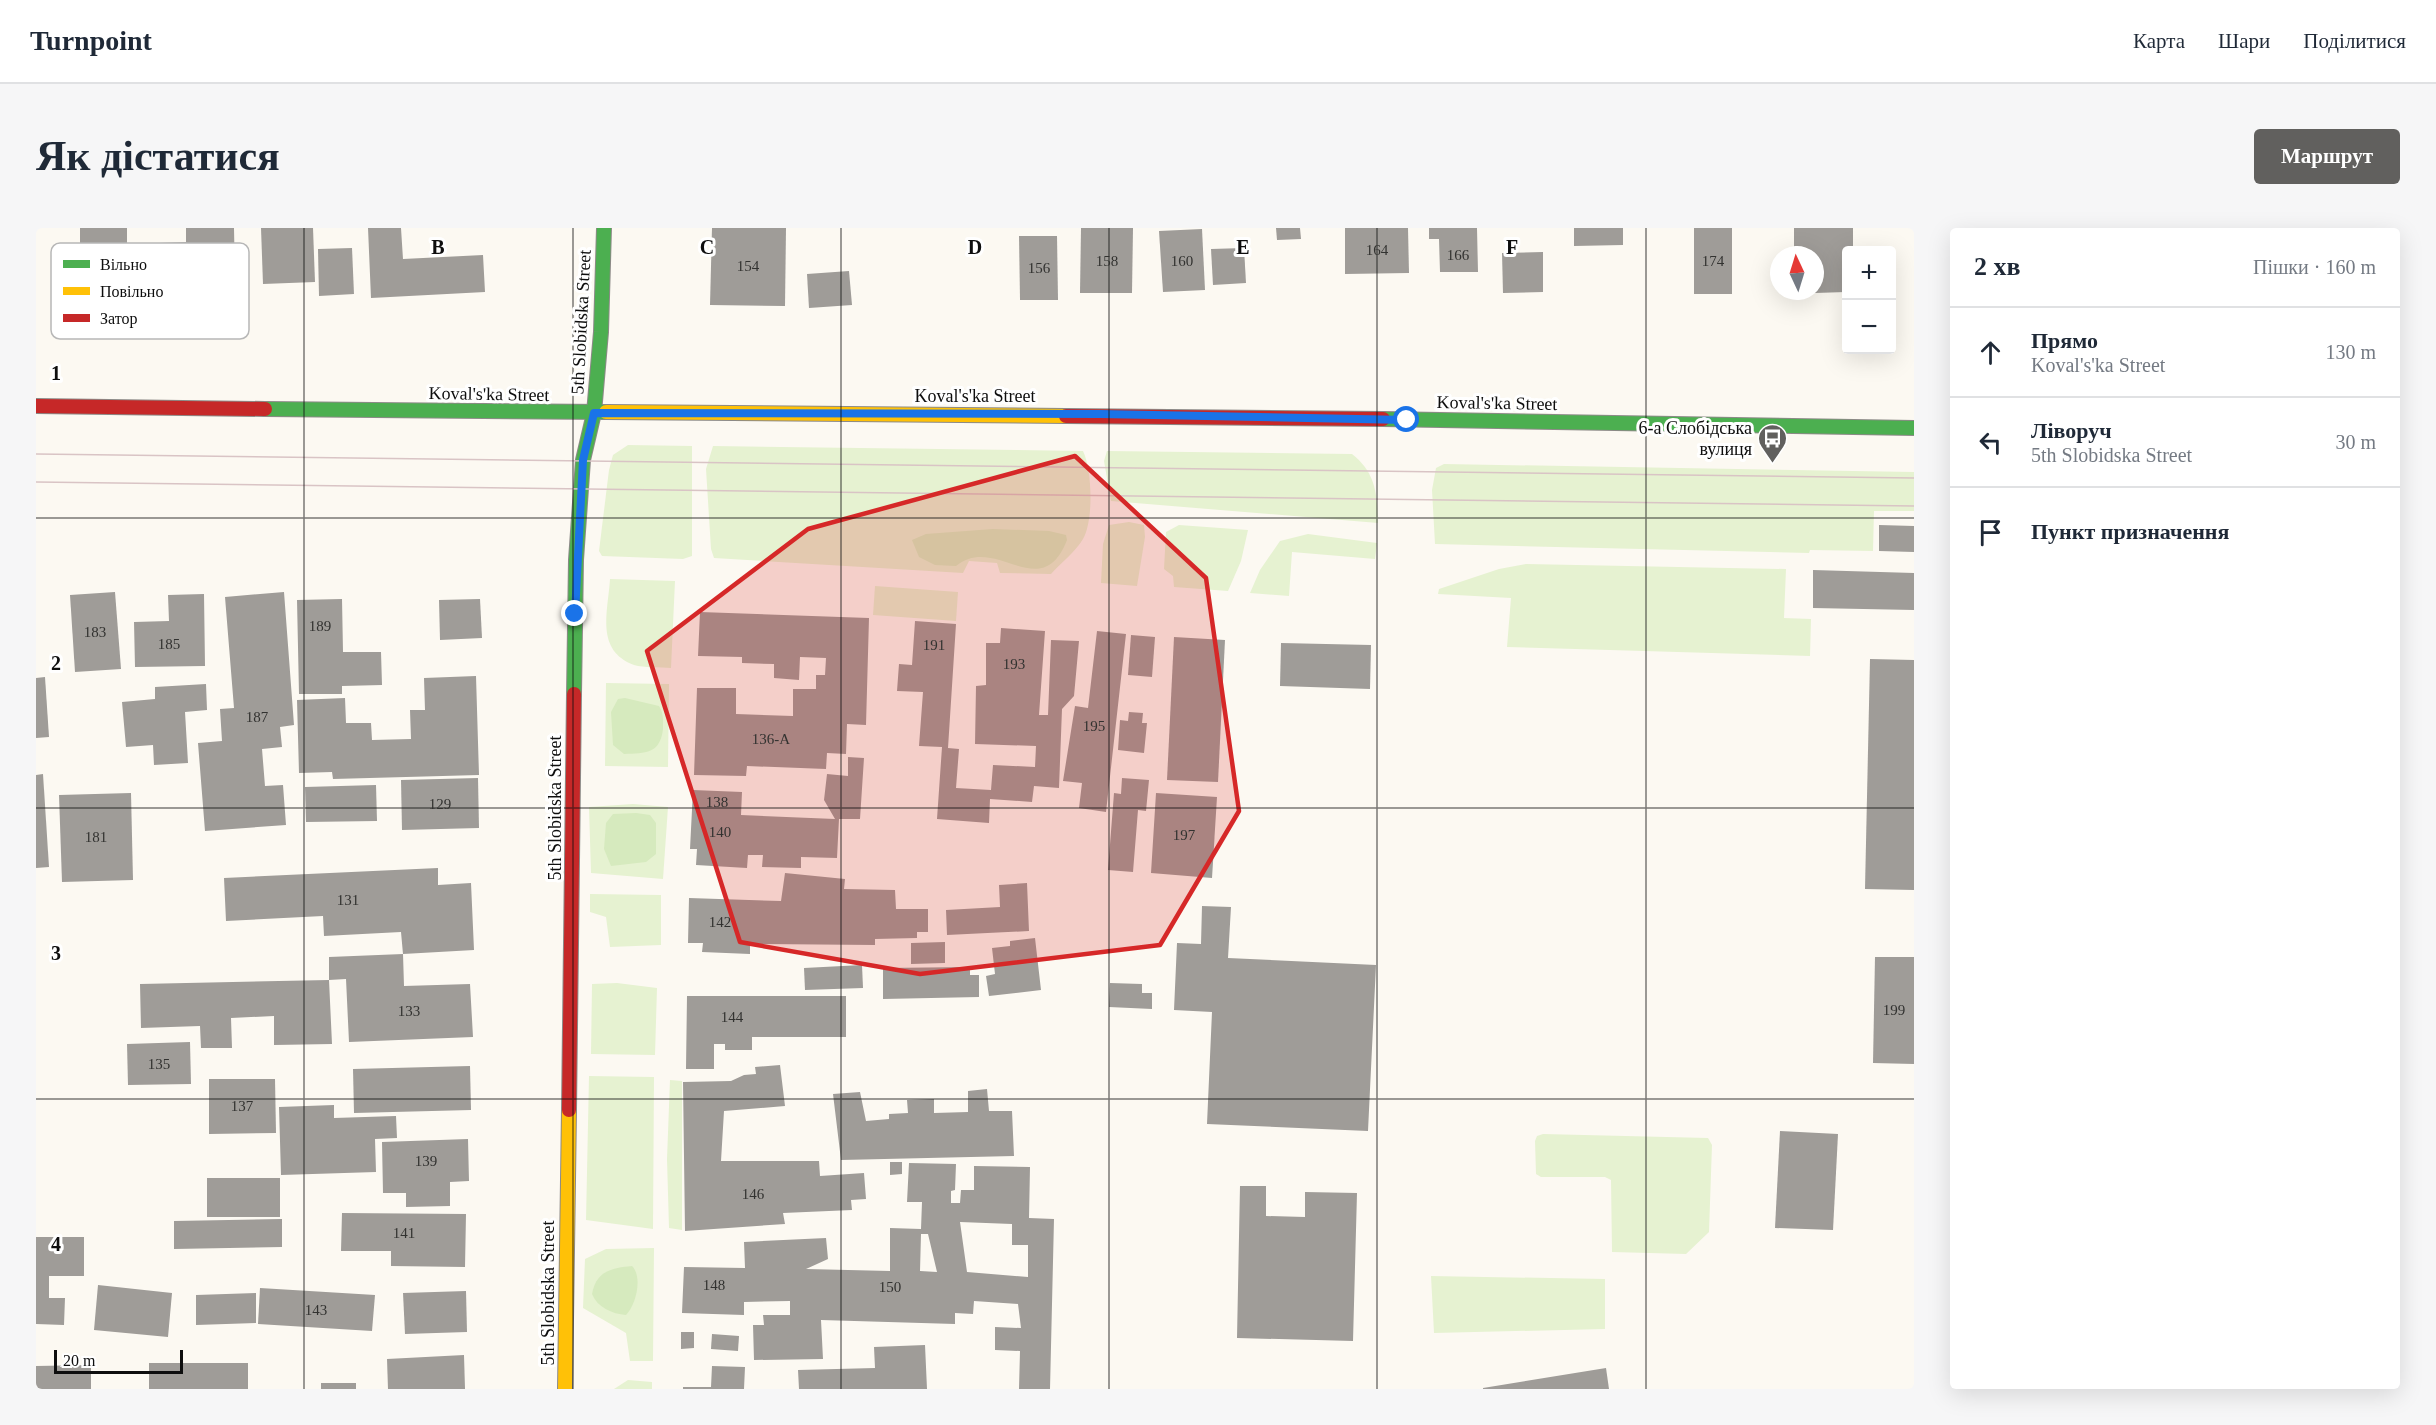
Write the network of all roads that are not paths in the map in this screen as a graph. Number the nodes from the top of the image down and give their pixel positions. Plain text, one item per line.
1 (604, 228) edge
2 (36, 406) edge
3 (594, 413) junction
4 (1914, 428) edge
5 (565, 1389) edge

1 - 3 street, 5th Slobidska Street
2 - 3 street, Koval's'ka Street
3 - 4 street, Koval's'ka Street
3 - 5 street, 5th Slobidska Street

